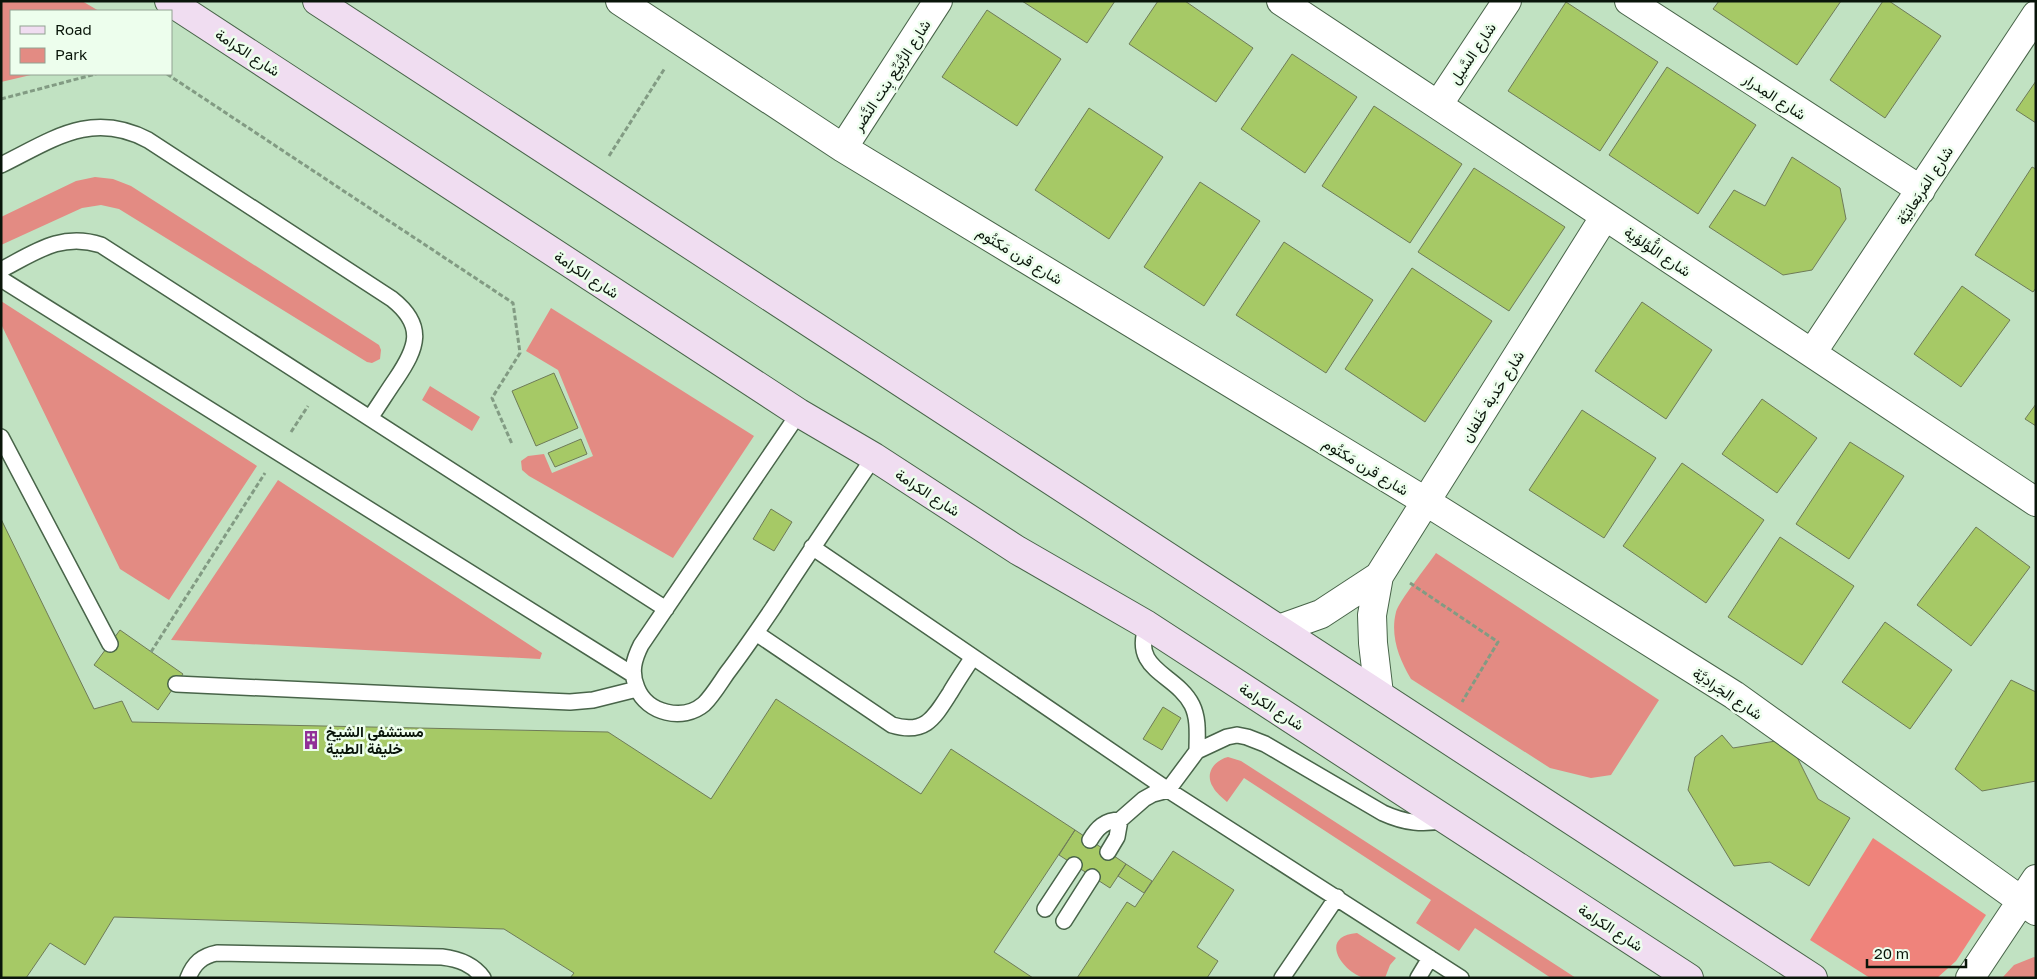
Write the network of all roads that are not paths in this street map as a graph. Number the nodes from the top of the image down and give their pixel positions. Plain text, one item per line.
1 (169, 1) edge
2 (317, 1) edge
3 (620, 1) edge
4 (938, 1) edge
5 (1281, 1) edge
6 (1507, 1) edge
7 (1629, 1) edge
8 (2036, 15) edge
9 (1438, 105) junction
10 (843, 148) junction
11 (1, 165) edge
12 (1921, 190) junction
13 (1605, 216) junction
14 (1, 270) edge
15 (1, 280) edge
16 (1812, 354) junction
17 (799, 413) junction
18 (370, 418) junction
19 (1, 437) edge
20 (874, 457) junction
21 (1425, 501) junction
22 (2036, 502) edge
23 (812, 547) junction
24 (1379, 576) junction
25 (666, 609) junction
26 (1147, 626) junction
27 (1279, 629) junction
28 (756, 633) junction
29 (110, 644) dead end
30 (973, 657) junction
31 (632, 674) junction
32 (176, 684) dead end
33 (637, 689) junction
34 (1379, 694) junction
35 (1197, 751) junction
36 (1168, 790) junction
37 (1120, 820) junction
38 (1448, 820) junction
39 (1090, 840) dead end
40 (1108, 852) dead end
41 (1074, 865) dead end
42 (1092, 877) dead end
43 (2036, 879) edge
44 (1337, 896) junction
45 (2028, 906) edge
46 (1430, 958) junction
47 (188, 978) edge
48 (483, 978) edge
49 (1282, 978) edge
50 (1418, 978) edge
51 (1462, 978) edge
52 (1689, 978) edge
53 (1813, 978) edge
54 (1970, 978) edge

1 - 17 main road, شارع الكرامة
2 - 27 main road
3 - 10 street, شارع قرن مَكتُوم
4 - 10 street, شارع الرُّبَيِّع بِنت النَّضر
5 - 9 street, شارع اللُّؤلؤية
6 - 9 street, شارع السَّيل
7 - 12 street, شارع المِدرار
8 - 12 street, شارع المَربَعانِيَّة
9 - 13 street, شارع اللُّؤلؤية
10 - 21 street, شارع قرن مَكتُوم
11 - 18 lane
12 - 16 street, شارع المَربَعانِيَّة
13 - 16 street, شارع اللُّؤلؤية
13 - 21 street, شارع حَدبة خَلفان
14 - 18 lane
15 - 31 lane
16 - 22 street, شارع اللُّؤلؤية
17 - 20 main road, شارع الكرامة
17 - 25 lane
18 - 25 lane
19 - 29 lane
20 - 23 lane
20 - 26 main road, شارع الكرامة
21 - 24 street, شارع حَدبة خَلفان
21 - 45 street, شارع الجَرادِيَّة
23 - 28 lane
23 - 30 lane
24 - 27 street, شارع حَدبة خَلفان
24 - 34 street, شارع حَدبة خَلفان
25 - 31 lane
26 - 35 lane
26 - 38 main road, شارع الكرامة
27 - 34 main road
28 - 30 lane
28 - 33 lane
30 - 36 lane
31 - 33 lane
32 - 33 lane
34 - 53 main road
35 - 36 lane
35 - 38 lane
36 - 37 lane
36 - 44 lane
37 - 39 lane
37 - 40 lane
38 - 52 main road, شارع الكرامة
41 - 42 lane
43 - 45 street
44 - 46 lane
44 - 49 lane
45 - 54 street
46 - 50 lane
46 - 51 lane
47 - 48 lane

